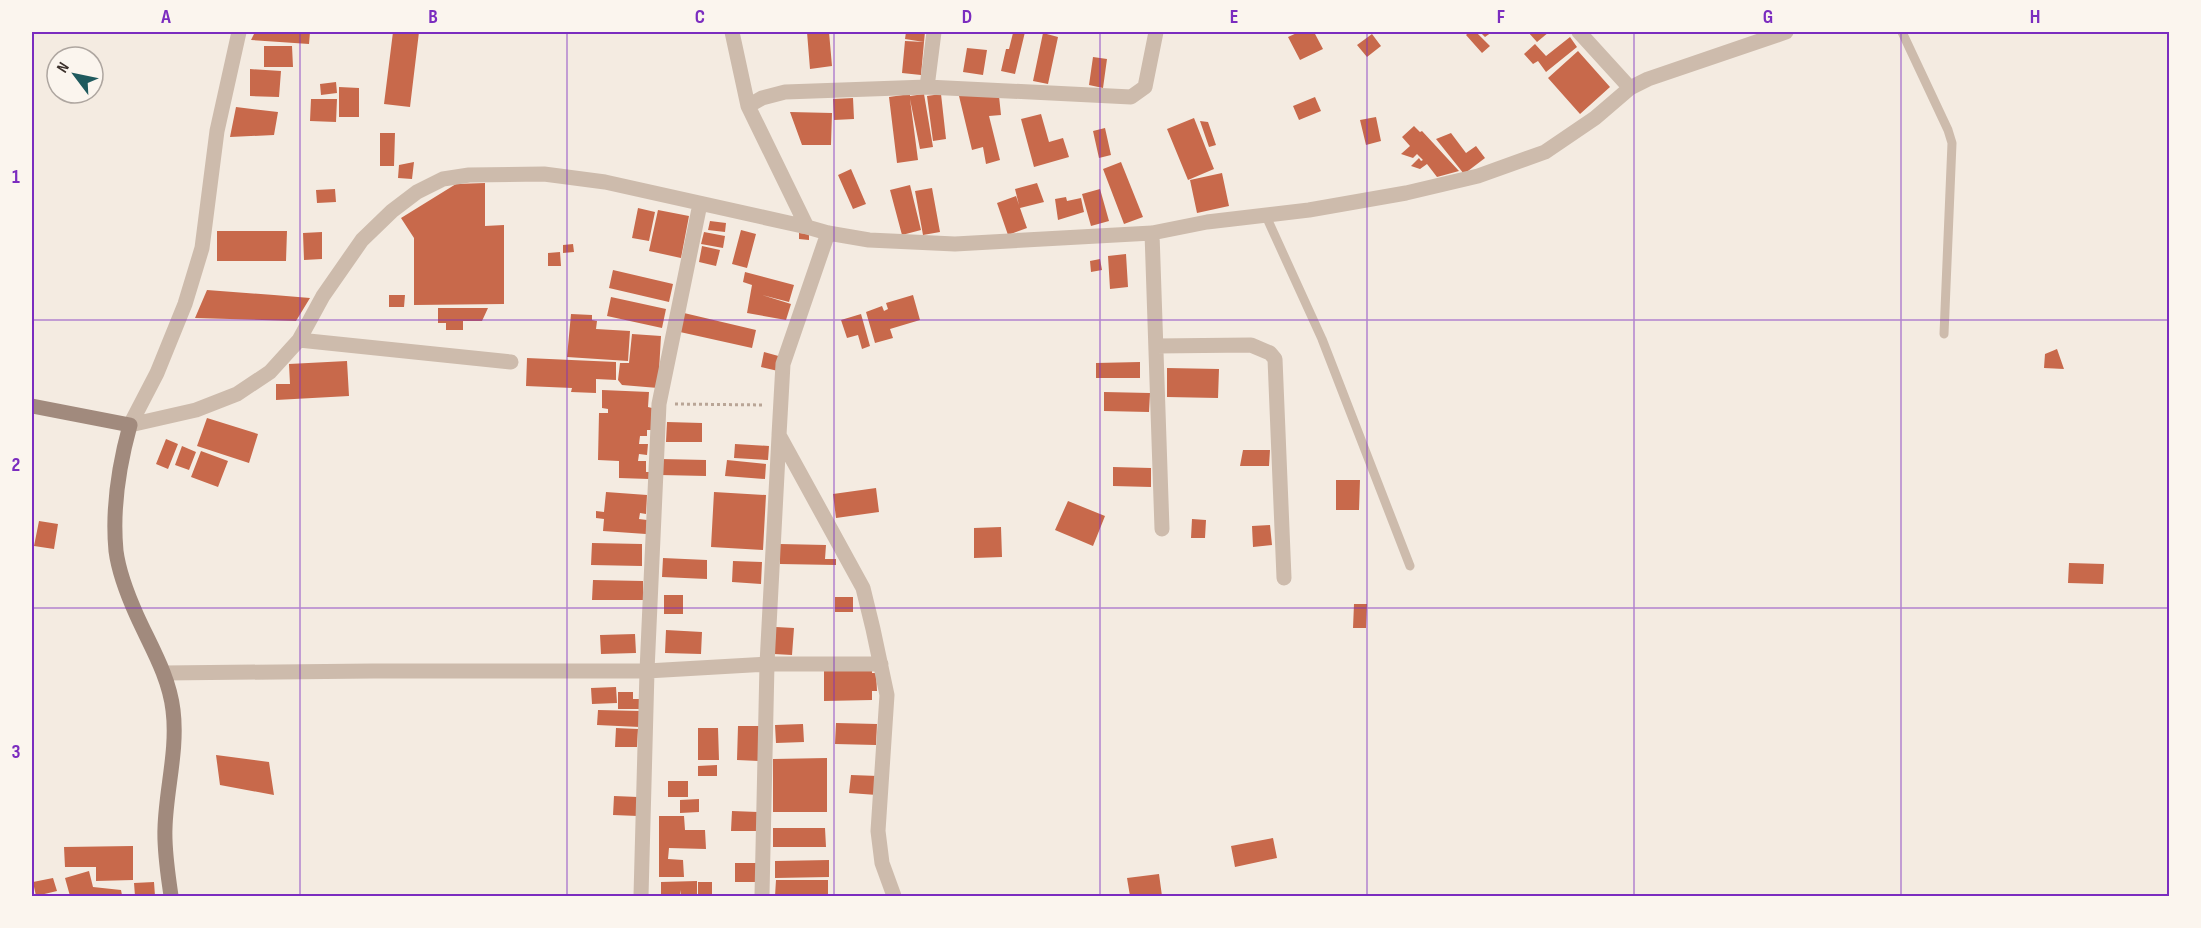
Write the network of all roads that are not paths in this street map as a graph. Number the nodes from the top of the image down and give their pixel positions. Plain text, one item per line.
1 (239, 32) edge
2 (732, 32) edge
3 (934, 32) edge
4 (1155, 32) edge
5 (1579, 32) edge
6 (1786, 32) edge
7 (1902, 32) edge
8 (927, 87) junction
9 (1630, 87) junction
10 (748, 106) junction
11 (700, 204) junction
12 (1265, 214) junction
13 (807, 227) junction
14 (828, 233) junction
15 (1152, 233) junction
16 (1944, 333) dead end
17 (299, 340) junction
18 (1156, 346) junction
19 (511, 362) dead end
20 (32, 406) edge
21 (130, 425) junction
22 (779, 435) junction
23 (1162, 529) dead end
24 (1410, 566) dead end
25 (1284, 578) dead end
26 (767, 664) junction
27 (880, 664) junction
28 (647, 672) junction
29 (164, 673) junction
30 (762, 895) dead end
31 (171, 897) edge
32 (642, 897) edge
33 (894, 897) edge

1 - 21 street
2 - 10 street
3 - 8 street
4 - 8 street
5 - 9 street
6 - 9 street
7 - 16 lane
8 - 10 street
9 - 12 street
10 - 13 street
11 - 13 street
11 - 17 street
11 - 28 street
12 - 15 street
12 - 24 lane
13 - 14 street
14 - 15 street
14 - 22 street
15 - 18 street
17 - 19 street
17 - 21 street
18 - 23 street
18 - 25 street
20 - 21 street
21 - 29 street
22 - 26 street
22 - 27 street
26 - 27 street
26 - 28 street
26 - 30 street
27 - 33 street
28 - 29 street
28 - 32 street
29 - 31 street

